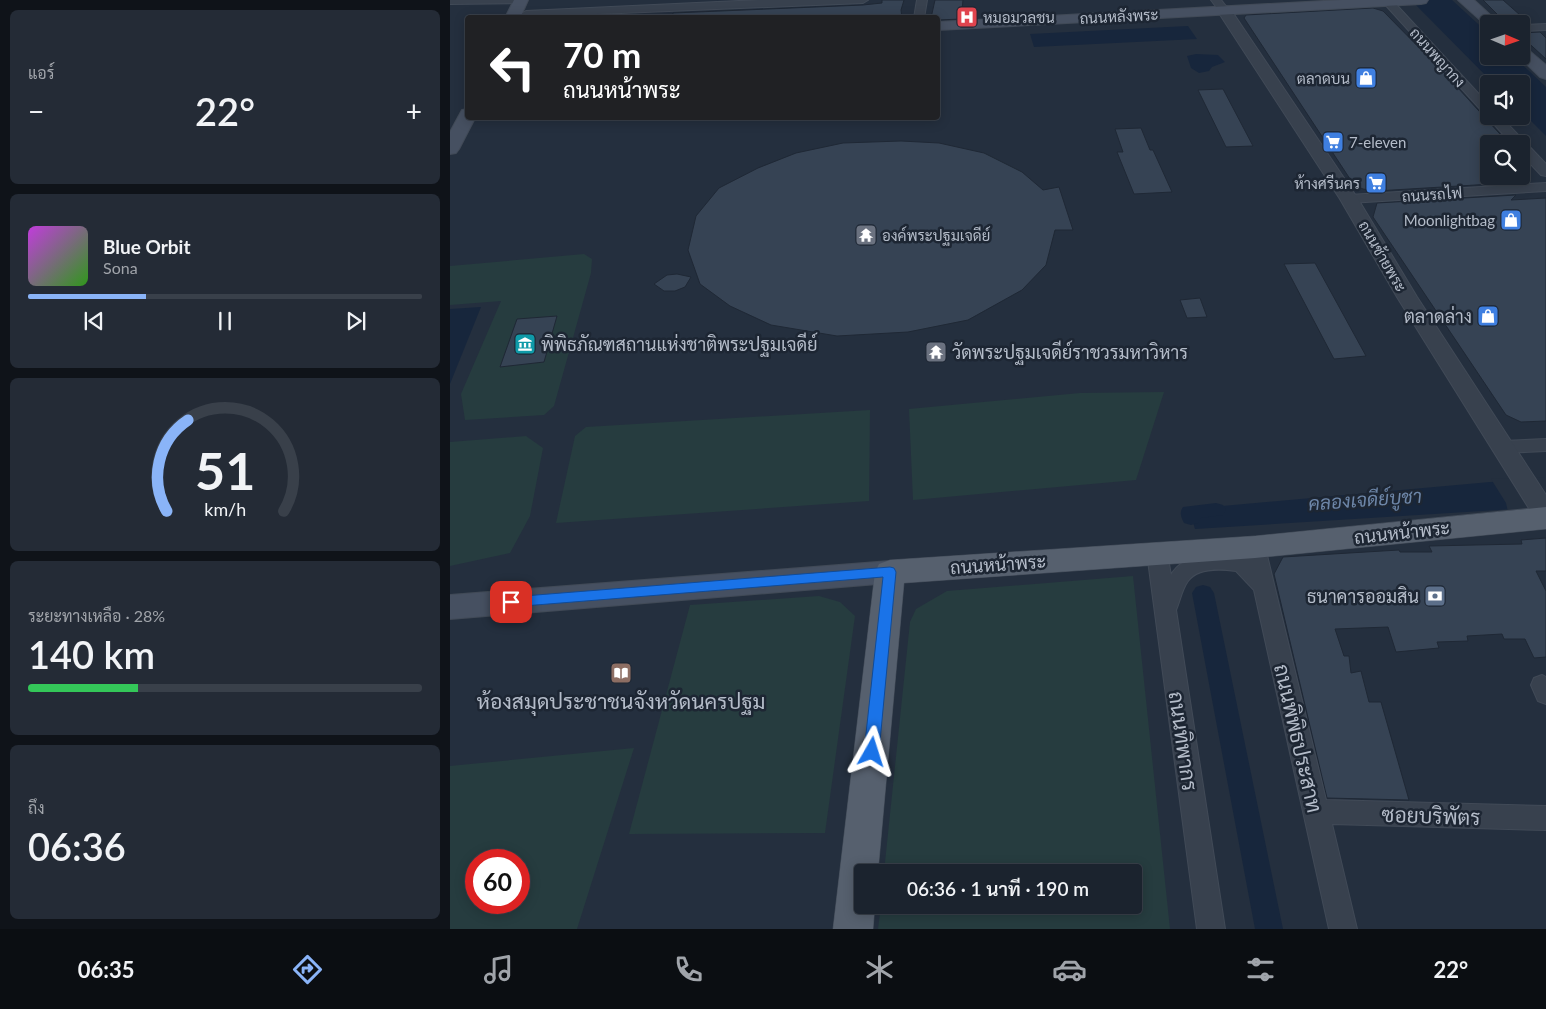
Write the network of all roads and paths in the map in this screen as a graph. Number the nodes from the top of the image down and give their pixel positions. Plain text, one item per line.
1 (533, 0) edge
2 (863, 0) edge
3 (922, 0) edge
4 (1421, 0) edge
5 (1465, 0) edge
6 (1387, 1) edge
7 (1406, 1) edge
8 (450, 2) edge
9 (766, 2) edge
10 (1342, 2) edge
11 (1305, 3) edge
12 (1220, 5) edge
13 (520, 10) edge
14 (769, 15) edge
15 (920, 15) edge
16 (1482, 15) edge
17 (940, 26) edge
18 (1530, 28) edge
19 (1544, 29) edge
20 (1530, 58) edge
21 (1542, 67) edge
22 (1480, 102) edge
23 (465, 120) edge
24 (1501, 125) edge
25 (1511, 135) edge
26 (450, 149) edge
27 (1530, 155) edge
28 (1546, 172) edge
29 (1546, 187) edge
30 (1349, 199) junction
31 (1546, 444) edge
32 (1506, 452) junction
33 (1537, 512) edge
34 (1244, 547) junction
35 (1167, 553) junction
36 (890, 572) junction
37 (1266, 589) junction
38 (450, 607) edge
39 (1165, 611) junction
40 (1315, 812) junction
41 (1546, 818) edge
42 (853, 929) edge
43 (1211, 929) edge
44 (1343, 929) edge

1 - 13 main road
2 - 9 street
3 - 15 street
4 - 7 main road, ถนนหลังพระ
5 - 16 main road
6 - 7 main road, ถนนหลังพระ
6 - 10 main road, ถนนหลังพระ
6 - 22 street, ถนนพญากง
8 - 13 street
9 - 13 street
9 - 14 street
10 - 11 main road, ถนนหลังพระ
11 - 12 main road, ถนนหลังพระ
12 - 17 main road, ถนนหลังพระ
12 - 30 street, ถนนซ้ายพระ
18 - 19 street
20 - 21 main road
23 - 26 main road
24 - 25 street
27 - 28 street
29 - 30 street, ถนนรถไฟ
30 - 32 street, ถนนซ้ายพระ
31 - 32 street
32 - 33 street, ถนนซ้ายพระ
33 - 34 main road, ถนนหน้าพระ
34 - 35 main road, ถนนหน้าพระ
34 - 37 street, ถนนพิพิธประสาท
35 - 36 main road, ถนนหน้าพระ
35 - 39 street, ถนนทิพากร
36 - 38 main road, ถนนหน้าพระ
36 - 42 main road
37 - 39 street
37 - 40 street, ถนนพิพิธประสาท
39 - 43 street, ถนนทิพากร
40 - 41 street, ซอยบริพัตร
40 - 44 street, ถนนพิพิธประสาท

